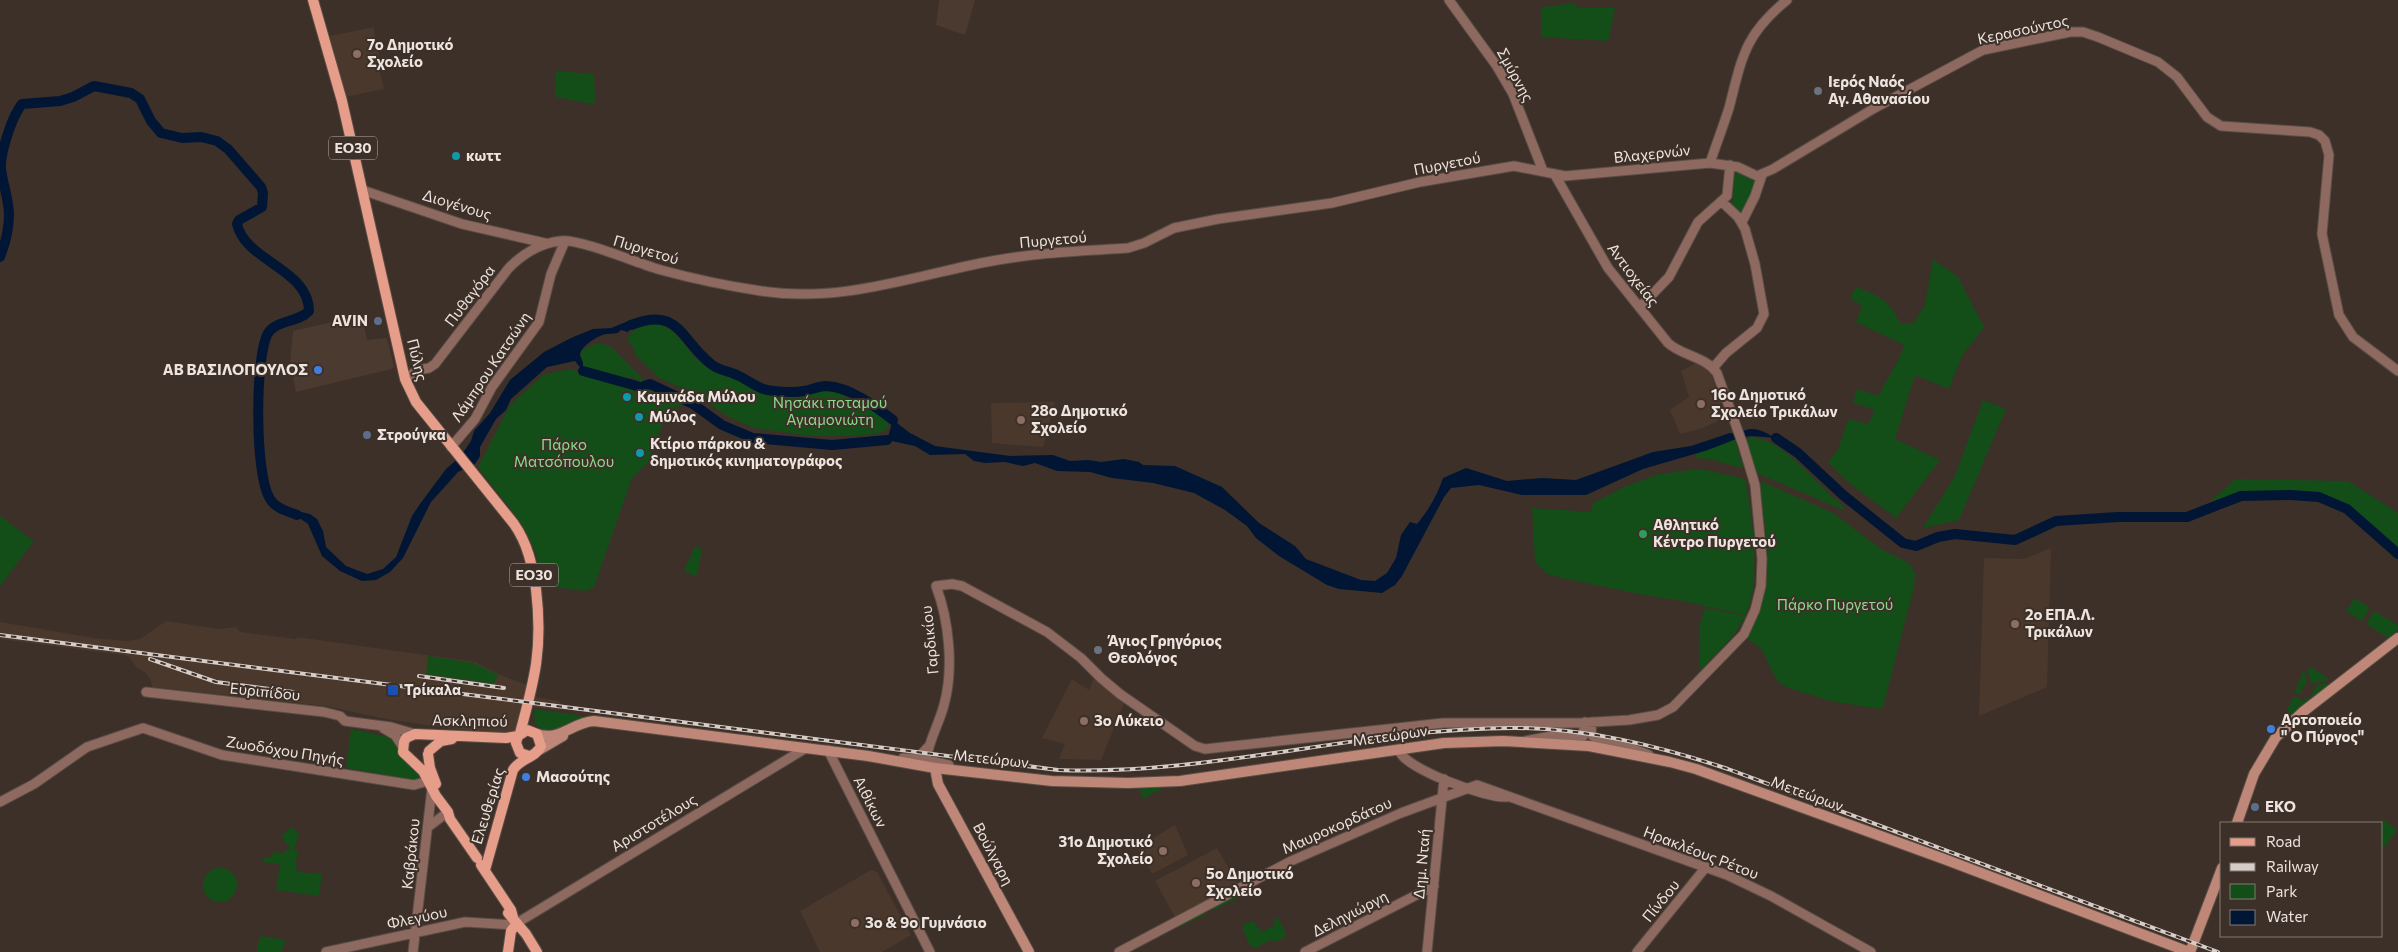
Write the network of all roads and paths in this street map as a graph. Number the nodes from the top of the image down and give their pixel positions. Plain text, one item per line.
1 (313, 0) edge
2 (1449, 0) edge
3 (1787, 0) edge
4 (1710, 163) junction
5 (1730, 165) junction
6 (1543, 171) junction
7 (1555, 175) junction
8 (1762, 175) junction
9 (362, 190) junction
10 (1722, 202) junction
11 (1742, 222) junction
12 (565, 241) junction
13 (546, 243) junction
14 (1640, 307) junction
15 (1713, 368) junction
16 (2398, 371) edge
17 (405, 379) junction
18 (451, 448) junction
19 (2398, 638) edge
20 (146, 692) dead end
21 (528, 707) junction
22 (1589, 722) junction
23 (378, 726) junction
24 (567, 731) junction
25 (536, 732) junction
26 (418, 734) junction
27 (519, 735) junction
28 (1523, 741) junction
29 (403, 747) junction
30 (928, 747) junction
31 (806, 748) junction
32 (518, 750) junction
33 (539, 750) junction
34 (828, 750) junction
35 (1399, 750) junction
36 (429, 752) junction
37 (529, 756) junction
38 (868, 756) junction
39 (413, 760) junction
40 (1665, 761) junction
41 (935, 768) junction
42 (978, 773) junction
43 (1444, 779) junction
44 (430, 785) junction
45 (1463, 788) junction
46 (1442, 797) junction
47 (0, 802) edge
48 (446, 808) junction
49 (2237, 822) edge
50 (428, 827) junction
51 (1706, 867) junction
52 (485, 870) junction
53 (2220, 873) edge
54 (1434, 886) junction
55 (516, 924) junction
56 (416, 931) junction
57 (326, 952) edge
58 (413, 952) edge
59 (508, 952) edge
60 (532, 952) edge
61 (537, 952) edge
62 (930, 952) edge
63 (1029, 952) edge
64 (1119, 952) edge
65 (1305, 952) edge
66 (1427, 952) edge
67 (1637, 952) edge
68 (1871, 952) edge
69 (2190, 952) edge

1 - 9 main road, Πύλης / ΕΟ30
2 - 6 street, Σμύρνης
3 - 4 street
4 - 5 street, Βλαχερνών
4 - 7 street, Βλαχερνών
5 - 8 street, Βλαχερνών
5 - 10 street
6 - 7 street, Βλαχερνών
6 - 12 street, Πυργετού
7 - 14 street, Αντιοχείας
8 - 11 street
8 - 16 street, Κερασούντος
9 - 13 street, Διογένους
9 - 17 main road, Πύλης / ΕΟ30
10 - 11 street
10 - 14 street
11 - 15 street
12 - 13 street, Πυθαγόρα
12 - 18 street, Λάμπρου Κατσώνη
13 - 17 street, Πυθαγόρα
14 - 15 street, Αντιοχείας
15 - 22 street
17 - 18 main road, Πύλης / ΕΟ30
18 - 21 main road, Πύλης / ΕΟ30
19 - 49 main road
20 - 23 street, Ευριπίδου
21 - 25 main road, ΕΟ30
21 - 27 main road, ΕΟ30
22 - 28 street
22 - 30 street, Γαρδικίου
22 - 40 street
23 - 26 street, Ευριπίδου
23 - 29 street, Ευριπίδου
24 - 25 main road, Μετεώρων
24 - 31 main road, Μετεώρων
24 - 33 main road, Μετεώρων
25 - 27 main road
25 - 33 main road, ΕΟ30
26 - 27 main road, Ασκληπιού
26 - 29 main road, Ασκληπιού
26 - 36 main road, Ασκληπιού
27 - 32 main road, ΕΟ30
28 - 35 main road, Μετεώρων
28 - 40 main road, Μετεώρων
29 - 39 main road, Ασκληπιού
30 - 38 street
30 - 42 street
31 - 34 main road, Μετεώρων
31 - 55 street, Αριστοτέλους
32 - 36 main road, Ασκληπιού
32 - 37 main road, Ελευθερίας
33 - 37 main road, Ελευθερίας
34 - 38 main road, Μετεώρων
34 - 62 street, Αιθίκων
35 - 42 main road, Μετεώρων
35 - 43 street
36 - 39 main road, Ασκληπιού
36 - 48 main road, Ασκληπιού
37 - 52 main road, Ελευθερίας
38 - 41 main road, Μετεώρων
39 - 44 main road, Ασκληπιού
40 - 69 main road, Μετεώρων
41 - 42 main road, Μετεώρων
41 - 63 main road, Βούλγαρη
43 - 45 street
43 - 46 street, Δημ. Νταή
44 - 47 street, Ζωοδόχου Πηγής
44 - 48 main road, Ασκληπιού
44 - 50 street, Καβράκου
45 - 46 street, Μαυροκορδάτου
45 - 51 street, Ηρακλέους Ρέτου
46 - 54 street, Δημ. Νταή
46 - 64 street, Μαυροκορδάτου
48 - 50 street
48 - 52 main road, Ασκληπιού
50 - 56 street, Καβράκου
51 - 67 street, Πίνδου
51 - 68 street, Ηρακλέους Ρέτου
52 - 55 main road, Ασκληπιού
53 - 69 main road
54 - 65 street, Δεληγιώργη
54 - 66 street, Δημ. Νταή
55 - 56 street, Φλεγύου
55 - 59 main road
55 - 60 main road, Ασκληπιού
55 - 61 main road, Ασκληπιού
56 - 57 street, Φλεγύου
56 - 58 street, Καβράκου

